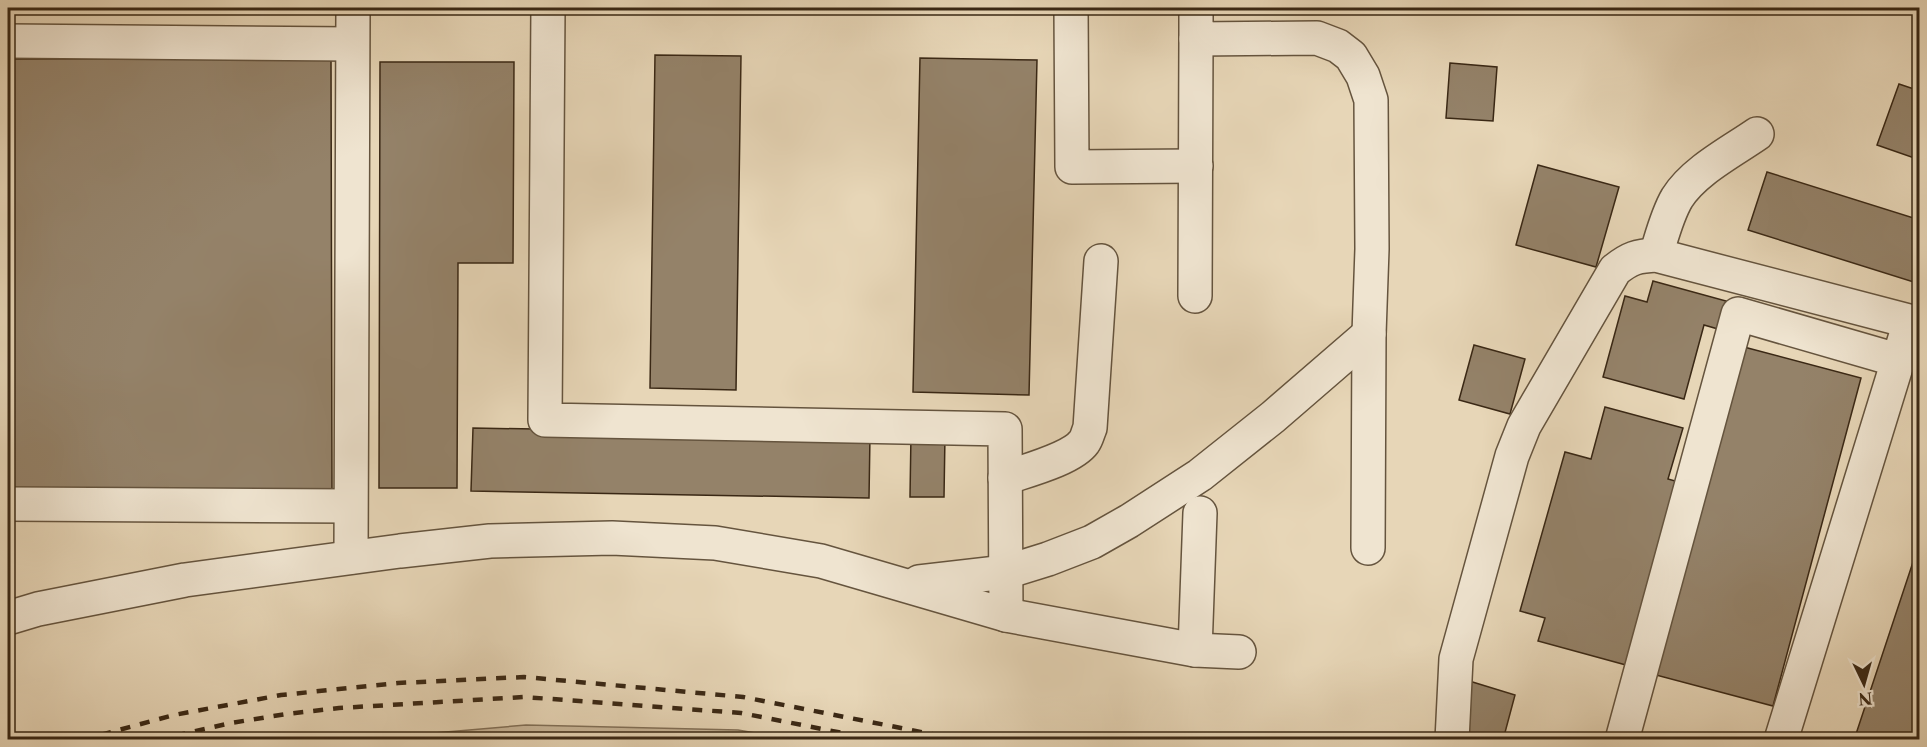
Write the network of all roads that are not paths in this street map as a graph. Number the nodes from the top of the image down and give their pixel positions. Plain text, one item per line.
1 (353, 8) edge
2 (548, 8) edge
3 (1071, 8) edge
4 (1196, 23) edge
5 (8, 41) edge
6 (352, 44) junction
7 (1757, 134) dead end
8 (1196, 166) junction
9 (1656, 255) junction
10 (1101, 261) dead end
11 (1196, 296) dead end
12 (1915, 323) edge
13 (1369, 334) junction
14 (1897, 360) junction
15 (1005, 478) junction
16 (8, 504) edge
17 (350, 506) junction
18 (1200, 513) dead end
19 (1368, 548) dead end
20 (351, 557) junction
21 (1006, 572) junction
22 (900, 584) junction
23 (1006, 615) junction
24 (8, 618) edge
25 (1195, 650) junction
26 (1239, 652) dead end
27 (1452, 740) edge
28 (1622, 740) edge
29 (1781, 740) edge

1 - 6 lane
2 - 15 lane
3 - 8 lane
4 - 8 lane
4 - 13 lane
5 - 6 lane
6 - 17 lane
7 - 9 lane
8 - 11 lane
9 - 12 lane
9 - 27 lane
10 - 15 lane
12 - 14 lane
13 - 19 lane
13 - 21 lane
14 - 28 lane
14 - 29 lane
15 - 21 lane
16 - 17 lane
17 - 20 lane
18 - 25 lane
20 - 22 lane
20 - 24 lane
21 - 22 lane
21 - 23 lane
22 - 23 lane
23 - 25 lane
25 - 26 lane

